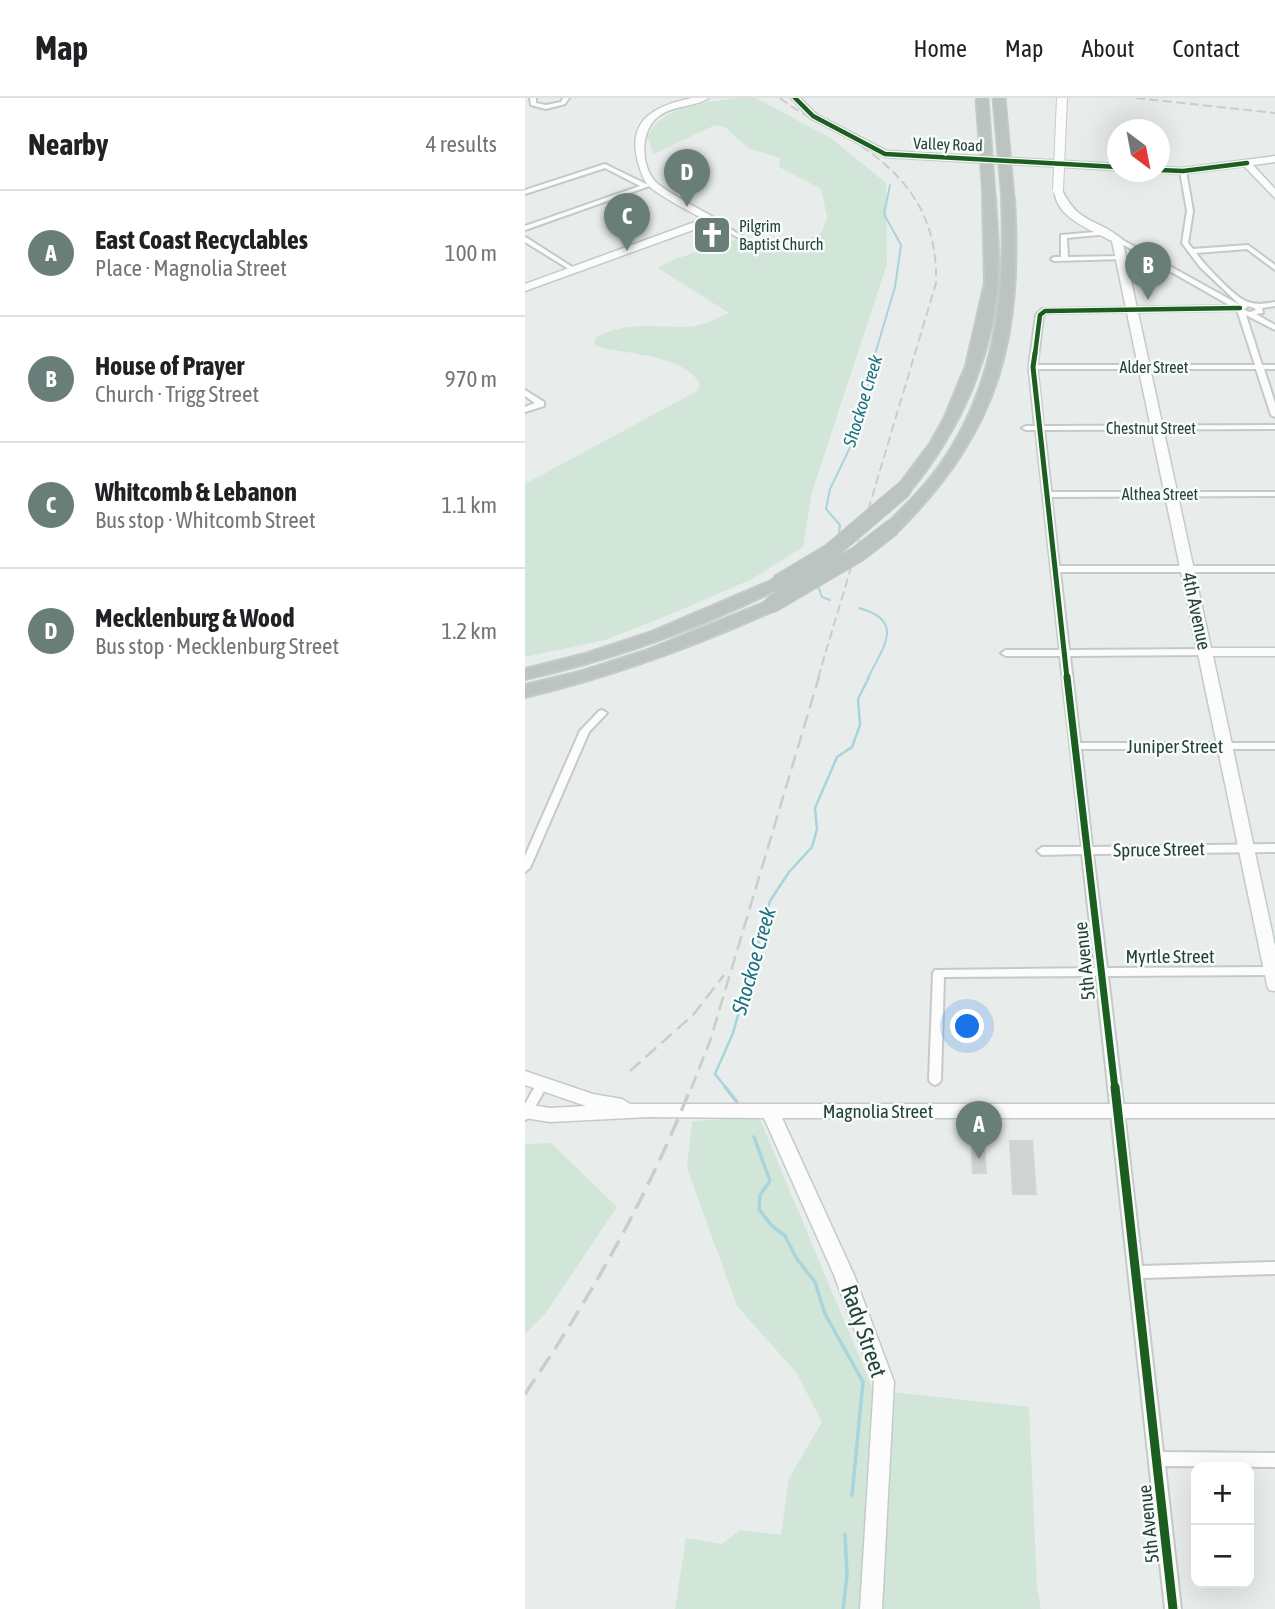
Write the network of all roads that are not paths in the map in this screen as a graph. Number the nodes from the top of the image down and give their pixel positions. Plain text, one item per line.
1 (566, 98) edge
2 (702, 98) edge
3 (795, 98) edge
4 (982, 98) edge
5 (999, 98) edge
6 (1062, 98) edge
7 (686, 99) edge
8 (534, 102) edge
9 (525, 109) edge
10 (1275, 159) edge
11 (1247, 163) junction
12 (1107, 166) edge
13 (1170, 170) edge
14 (1183, 171) junction
15 (649, 185) junction
16 (525, 192) edge
17 (1275, 195) edge
18 (711, 220) junction
19 (525, 228) edge
20 (739, 236) dead end
21 (1111, 236) junction
22 (525, 239) edge
23 (1189, 251) junction
24 (1054, 258) dead end
25 (1065, 258) junction
26 (1122, 258) junction
27 (1275, 268) edge
28 (574, 270) junction
29 (525, 288) edge
30 (1275, 304) edge
31 (1247, 309) junction
32 (1134, 310) junction
33 (1275, 327) edge
34 (1033, 367) junction
35 (1146, 367) junction
36 (1260, 367) junction
37 (1275, 367) edge
38 (525, 392) edge
39 (525, 410) edge
40 (1275, 415) edge
41 (1275, 427) edge
42 (1027, 428) dead end
43 (1039, 428) junction
44 (1159, 428) junction
45 (1275, 494) edge
46 (1046, 495) junction
47 (1173, 495) junction
48 (1055, 569) junction
49 (1188, 569) junction
50 (1275, 569) edge
51 (778, 583) joint
52 (1206, 652) junction
53 (1275, 652) edge
54 (1006, 653) dead end
55 (1064, 653) junction
56 (525, 674) edge
57 (525, 691) edge
58 (603, 713) dead end
59 (1075, 746) junction
60 (1224, 746) junction
61 (1275, 746) edge
62 (1245, 848) junction
63 (1275, 848) edge
64 (1042, 851) dead end
65 (1087, 851) junction
66 (525, 868) edge
67 (1101, 972) junction
68 (1274, 976) edge
69 (935, 1080) dead end
70 (533, 1081) edge
71 (649, 1110) junction
72 (770, 1110) junction
73 (1116, 1111) junction
74 (1275, 1111) edge
75 (526, 1113) edge
76 (1275, 1268) edge
77 (1138, 1272) junction
78 (1157, 1459) junction
79 (1275, 1460) edge
80 (871, 1609) edge
81 (1173, 1609) edge

1 - 8 street
2 - 7 main road
3 - 12 main road, Valley Road
4 - 51 highway, bridge
5 - 57 highway, bridge
6 - 21 main road, bridge
7 - 15 main road
8 - 9 street
10 - 11 main road
11 - 14 main road
11 - 17 main road
13 - 14 main road
14 - 23 street
15 - 16 street
15 - 18 main road
15 - 19 street
18 - 20 street
18 - 28 main road
21 - 25 street
21 - 26 main road, 4th Avenue
21 - 31 street
22 - 28 street
23 - 27 street
23 - 31 street
24 - 25 street
25 - 26 street
26 - 32 main road, 4th Avenue
28 - 29 main road
30 - 31 street
31 - 32 street
31 - 33 street
31 - 36 street
32 - 34 street, 5th Avenue
32 - 35 main road, 4th Avenue
34 - 35 street, Alder Street
34 - 43 street, 5th Avenue
35 - 36 street, Alder Street
35 - 44 main road, 4th Avenue
36 - 37 street, Alder Street
36 - 40 street
38 - 39 street
41 - 44 street, Chestnut Street
42 - 43 street, Chestnut Street
43 - 44 street, Chestnut Street
43 - 46 street, 5th Avenue
44 - 47 main road, 4th Avenue
45 - 47 street, Althea Street
46 - 47 street, Althea Street
46 - 48 street, 5th Avenue
47 - 49 main road, 4th Avenue
48 - 49 street
48 - 55 street, 5th Avenue
49 - 50 street
49 - 52 main road, 4th Avenue
51 - 56 highway
52 - 53 main road
52 - 55 street
52 - 60 main road, 4th Avenue
54 - 55 street
55 - 59 street, 5th Avenue
58 - 66 street
59 - 60 street, Juniper Street
59 - 65 street, 5th Avenue
60 - 61 street, Juniper Street
60 - 62 main road, 4th Avenue
62 - 63 street, Spruce Street
62 - 65 street, Spruce Street
62 - 68 main road, 4th Avenue
64 - 65 street, Spruce Street
65 - 67 street, 5th Avenue
67 - 68 street, Myrtle Street
67 - 69 street, Myrtle Street
67 - 73 street, 5th Avenue
70 - 71 main road, Magnolia Street
70 - 75 street
71 - 72 main road, Magnolia Street
71 - 75 main road, Magnolia Street
72 - 73 main road, Magnolia Street
72 - 80 main road, Rady Street
73 - 74 main road, Magnolia Street
73 - 77 street, 5th Avenue
76 - 77 street
77 - 78 street, 5th Avenue
78 - 79 street
78 - 81 street, 5th Avenue

